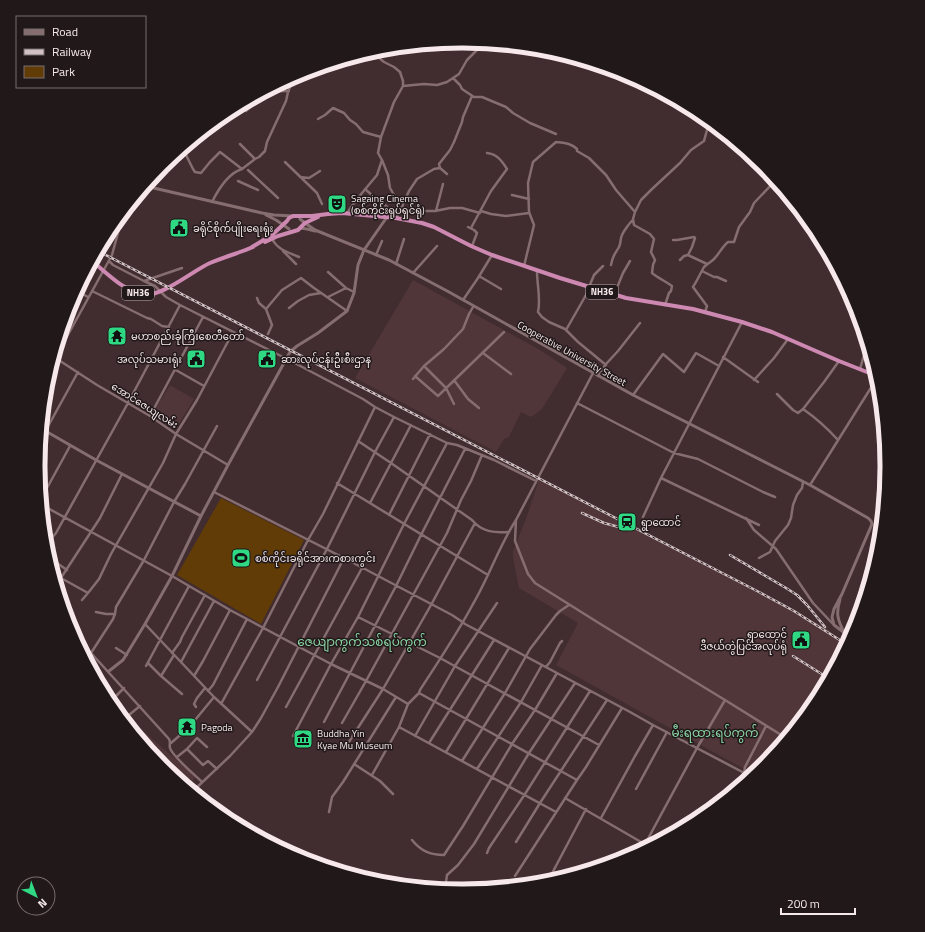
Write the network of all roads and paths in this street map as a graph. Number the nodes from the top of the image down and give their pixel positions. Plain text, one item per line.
1 (479, 49) edge
2 (379, 58) edge
3 (453, 78) junction
4 (291, 86) edge
5 (404, 86) junction
6 (282, 90) edge
7 (289, 91) junction
8 (472, 96) junction
9 (252, 105) edge
10 (245, 110) edge
11 (318, 119) dead end
12 (708, 129) edge
13 (556, 134) dead end
14 (381, 137) junction
15 (240, 144) dead end
16 (487, 153) dead end
17 (185, 154) edge
18 (255, 159) junction
19 (382, 160) junction
20 (285, 162) dead end
21 (440, 168) junction
22 (242, 169) junction
23 (248, 170) dead end
24 (320, 172) dead end
25 (447, 174) dead end
26 (300, 176) junction
27 (238, 182) dead end
28 (443, 184) dead end
29 (771, 185) edge
30 (152, 187) edge
31 (365, 189) junction
32 (258, 190) dead end
33 (512, 195) dead end
34 (278, 198) dead end
35 (529, 199) junction
36 (212, 202) junction
37 (322, 204) dead end
38 (387, 207) dead end
39 (402, 209) junction
40 (436, 211) junction
41 (480, 212) junction
42 (635, 212) junction
43 (262, 213) junction
44 (347, 213) junction
45 (530, 213) junction
46 (328, 214) junction
47 (296, 217) junction
48 (388, 217) junction
49 (396, 218) junction
50 (633, 219) junction
51 (403, 220) junction
52 (287, 221) junction
53 (305, 224) junction
54 (283, 225) junction
55 (119, 228) edge
56 (289, 229) junction
57 (298, 230) junction
58 (326, 235) junction
59 (272, 238) junction
60 (404, 239) dead end
61 (673, 240) dead end
62 (382, 241) dead end
63 (437, 246) dead end
64 (252, 247) junction
65 (472, 247) junction
66 (281, 249) junction
67 (364, 250) junction
68 (376, 255) junction
69 (492, 255) junction
70 (688, 255) junction
71 (299, 257) dead end
72 (680, 260) dead end
73 (109, 261) junction
74 (630, 261) dead end
75 (296, 264) dead end
76 (706, 264) junction
77 (97, 265) edge
78 (396, 265) junction
79 (611, 265) dead end
80 (524, 266) junction
81 (603, 266) dead end
82 (182, 268) dead end
83 (538, 270) junction
84 (702, 271) junction
85 (328, 272) dead end
86 (412, 274) junction
87 (479, 276) junction
88 (144, 281) junction
89 (726, 281) dead end
90 (346, 288) junction
91 (589, 288) junction
92 (501, 289) dead end
93 (92, 290) junction
94 (354, 292) junction
95 (322, 293) junction
96 (82, 294) edge
97 (614, 295) junction
98 (88, 297) junction
99 (328, 297) junction
100 (257, 298) dead end
101 (462, 300) junction
102 (665, 305) junction
103 (180, 306) junction
104 (473, 307) junction
105 (289, 308) dead end
106 (266, 309) junction
107 (347, 311) junction
108 (705, 312) junction
109 (203, 317) junction
110 (742, 322) junction
111 (640, 323) dead end
112 (169, 327) junction
113 (566, 330) junction
114 (233, 332) junction
115 (504, 332) dead end
116 (268, 334) dead end
117 (65, 339) edge
118 (788, 339) junction
119 (483, 353) junction
120 (865, 354) edge
121 (723, 357) junction
122 (59, 359) edge
123 (287, 359) junction
124 (839, 361) junction
125 (606, 365) junction
126 (424, 366) junction
127 (719, 366) junction
128 (174, 369) junction
129 (860, 369) junction
130 (78, 372) junction
131 (593, 373) junction
132 (869, 373) edge
133 (511, 374) dead end
134 (598, 376) junction
135 (454, 380) junction
136 (754, 380) junction
137 (758, 382) dead end
138 (872, 385) edge
139 (204, 386) junction
140 (446, 388) junction
141 (777, 394) dead end
142 (633, 395) junction
143 (128, 403) junction
144 (577, 403) junction
145 (454, 404) dead end
146 (375, 407) junction
147 (479, 408) dead end
148 (803, 409) junction
149 (150, 416) junction
150 (394, 417) junction
151 (48, 422) edge
152 (689, 424) junction
153 (411, 425) junction
154 (217, 426) dead end
155 (47, 432) edge
156 (176, 434) junction
157 (430, 434) junction
158 (838, 440) junction
159 (358, 441) junction
160 (448, 443) junction
161 (70, 446) junction
162 (465, 448) junction
163 (203, 450) junction
164 (375, 452) junction
165 (674, 453) junction
166 (482, 455) junction
167 (96, 460) junction
168 (391, 463) junction
169 (228, 465) junction
170 (122, 474) junction
171 (409, 475) junction
172 (661, 478) junction
173 (536, 481) junction
174 (803, 482) junction
175 (337, 484) junction
176 (810, 485) junction
177 (424, 486) junction
178 (148, 489) junction
179 (46, 490) edge
180 (214, 492) junction
181 (355, 494) junction
182 (440, 497) junction
183 (775, 497) dead end
184 (174, 502) junction
185 (370, 503) junction
186 (48, 508) edge
187 (457, 509) junction
188 (389, 515) junction
189 (201, 516) junction
190 (643, 516) dead end
191 (65, 517) junction
192 (746, 518) junction
193 (516, 520) junction
194 (475, 523) junction
195 (404, 524) junction
196 (759, 525) dead end
197 (92, 531) junction
198 (508, 532) junction
199 (421, 535) junction
200 (52, 539) edge
201 (308, 540) junction
202 (116, 546) junction
203 (440, 546) junction
204 (773, 546) junction
205 (327, 549) junction
206 (456, 557) junction
207 (344, 558) junction
208 (759, 558) dead end
209 (144, 560) junction
210 (56, 563) edge
211 (362, 568) junction
212 (67, 570) junction
213 (172, 576) junction
214 (378, 576) junction
215 (488, 576) junction
216 (60, 578) joint
217 (189, 586) junction
218 (396, 586) junction
219 (88, 593) junction
220 (842, 594) junction
221 (413, 595) junction
222 (205, 596) junction
223 (82, 600) dead end
224 (214, 601) junction
225 (497, 603) dead end
226 (431, 605) junction
227 (569, 605) junction
228 (230, 610) junction
229 (96, 612) dead end
230 (115, 614) junction
231 (358, 617) junction
232 (247, 619) junction
233 (463, 622) junction
234 (145, 624) junction
235 (834, 625) junction
236 (375, 626) junction
237 (263, 628) junction
238 (478, 632) junction
239 (845, 633) joint
240 (392, 634) junction
241 (280, 637) junction
242 (160, 640) junction
243 (494, 640) junction
244 (562, 641) dead end
245 (409, 643) junction
246 (298, 647) junction
247 (116, 648) dead end
248 (509, 648) junction
249 (88, 651) edge
250 (92, 653) junction
251 (173, 654) junction
252 (126, 655) junction
253 (315, 655) junction
254 (526, 657) junction
255 (440, 658) junction
256 (181, 662) junction
257 (148, 663) junction
258 (331, 664) junction
259 (146, 666) dead end
260 (455, 666) junction
261 (544, 666) junction
262 (109, 671) junction
263 (350, 673) junction
264 (557, 673) junction
265 (472, 675) junction
266 (161, 676) junction
267 (194, 676) junction
268 (257, 680) dead end
269 (366, 681) junction
270 (487, 683) junction
271 (575, 683) junction
272 (124, 688) junction
273 (205, 688) junction
274 (383, 689) junction
275 (208, 691) junction
276 (590, 691) junction
277 (419, 693) junction
278 (505, 693) junction
279 (182, 694) dead end
280 (115, 697) edge
281 (214, 697) junction
282 (396, 697) junction
283 (607, 700) junction
284 (725, 700) junction
285 (434, 701) junction
286 (521, 702) junction
287 (221, 704) junction
288 (408, 704) junction
289 (140, 706) junction
290 (196, 707) dead end
291 (286, 707) dead end
292 (622, 708) junction
293 (450, 710) junction
294 (536, 710) junction
295 (128, 716) edge
296 (551, 718) junction
297 (466, 719) junction
298 (324, 722) dead end
299 (342, 723) dead end
300 (191, 725) dead end
301 (653, 725) junction
302 (766, 726) junction
303 (399, 727) junction
304 (568, 727) junction
305 (483, 728) junction
306 (186, 730) dead end
307 (252, 732) junction
308 (667, 732) junction
309 (781, 735) edge
310 (293, 736) dead end
311 (415, 736) junction
312 (498, 736) junction
313 (584, 736) junction
314 (170, 743) junction
315 (429, 743) junction
316 (512, 744) junction
317 (599, 744) junction
318 (207, 747) dead end
319 (345, 748) dead end
320 (697, 748) junction
321 (187, 749) junction
322 (446, 752) junction
323 (529, 753) junction
324 (177, 757) junction
325 (462, 761) junction
326 (546, 762) junction
327 (354, 764) junction
328 (217, 769) junction
329 (477, 769) junction
330 (561, 771) junction
331 (744, 773) joint
332 (372, 775) junction
333 (492, 777) junction
334 (577, 780) junction
335 (202, 782) junction
336 (509, 786) junction
337 (196, 788) edge
338 (636, 789) dead end
339 (393, 794) dead end
340 (525, 794) junction
341 (565, 798) junction
342 (540, 802) junction
343 (586, 809) junction
344 (329, 812) dead end
345 (556, 812) junction
346 (601, 818) junction
347 (650, 838) edge
348 (412, 840) dead end
349 (516, 842) dead end
350 (642, 842) edge
351 (487, 852) dead end
352 (552, 873) edge
353 (515, 876) dead end
354 (445, 883) edge

1 - 3 street
2 - 5 street
3 - 5 street
3 - 8 street
4 - 7 street
5 - 14 street
6 - 7 street
7 - 18 street
8 - 13 street
8 - 21 street
9 - 10 street
11 - 14 street
12 - 42 street
14 - 19 street
15 - 18 street
16 - 41 street
17 - 22 street
18 - 22 street
19 - 31 street
19 - 39 street
20 - 26 street
21 - 25 street
21 - 39 street
22 - 36 street
23 - 34 street
24 - 26 street
26 - 37 street
27 - 32 street
28 - 40 street
29 - 76 street
30 - 36 street
31 - 38 street
31 - 44 street
33 - 35 street
35 - 42 street
35 - 45 street
36 - 43 street
39 - 49 street
40 - 41 street
40 - 51 street
41 - 45 street
41 - 65 street
42 - 50 street
43 - 47 street
43 - 54 street
44 - 46 highway, NH36
44 - 48 highway, NH36
45 - 80 street
46 - 47 highway, NH36
46 - 53 highway, NH36
47 - 52 highway, NH36
47 - 53 street, Cooperative University Street
47 - 57 highway
48 - 49 highway, NH36
48 - 67 street
49 - 51 highway, NH36
50 - 79 street
50 - 102 street
51 - 65 highway, NH36
52 - 54 highway, NH36
52 - 56 highway
53 - 57 highway, NH36
53 - 58 street, Cooperative University Street
54 - 56 street
54 - 64 highway, NH36
55 - 73 street
56 - 57 highway
57 - 58 street, Cooperative University Street
57 - 59 highway, NH36
58 - 67 street, Cooperative University Street
59 - 64 highway, NH36
59 - 66 street
60 - 78 street
61 - 70 street
62 - 68 street
63 - 86 street
64 - 77 highway, NH36
65 - 69 highway, NH36
66 - 71 street
66 - 75 street
67 - 68 street, Cooperative University Street
67 - 94 street
68 - 78 street, Cooperative University Street
69 - 80 highway, NH36
69 - 87 street
70 - 72 street
70 - 76 street
73 - 88 street
73 - 93 street
74 - 97 street
76 - 84 street
78 - 86 street, Cooperative University Street
80 - 83 highway, NH36
81 - 91 street
82 - 88 street
83 - 91 highway, NH36
83 - 113 street
84 - 89 street
84 - 108 street
85 - 90 street
86 - 101 street, Cooperative University Street
87 - 92 street
87 - 101 street
88 - 103 street
90 - 94 street
90 - 99 street
91 - 97 highway, NH36
91 - 113 street
93 - 98 street
93 - 112 street
94 - 107 street
95 - 99 street
95 - 105 street
95 - 106 street
96 - 98 street
97 - 102 highway, NH36
98 - 117 street
99 - 107 street
100 - 106 street
101 - 104 street, Cooperative University Street
102 - 108 highway, NH36
103 - 109 street
103 - 112 street
104 - 126 street
104 - 131 street, Cooperative University Street
106 - 116 street
107 - 123 street
108 - 110 highway, NH36
109 - 114 street
109 - 128 street
110 - 118 highway, NH36
110 - 121 street
111 - 125 street
112 - 143 street
113 - 125 street
114 - 123 street
114 - 139 street
115 - 119 street
118 - 124 highway, NH36
118 - 136 street
119 - 133 street
119 - 135 street
120 - 129 street
121 - 127 street
121 - 136 street
122 - 130 street, အောင်ဇေယျလမ်း
123 - 146 street
123 - 169 street
124 - 129 highway, NH36
124 - 148 street
125 - 134 street
126 - 140 street
126 - 140 street
127 - 142 street
127 - 152 street
128 - 139 street
128 - 149 street
129 - 132 highway, NH36
130 - 143 street, အောင်ဇေယျလမ်း
130 - 151 street
131 - 134 street, Cooperative University Street
131 - 144 street
134 - 142 street, Cooperative University Street
135 - 140 street
135 - 147 street
136 - 137 street
138 - 158 street
139 - 156 street
140 - 145 street
141 - 148 street
142 - 152 street, Cooperative University Street
143 - 149 street, အောင်ဇေယျလမ်း
143 - 167 street
144 - 165 street
144 - 173 street
146 - 150 street
146 - 159 street
148 - 158 street
149 - 156 street, အောင်ဇေယျလမ်း
150 - 153 street
150 - 164 street
152 - 165 street
152 - 174 street, Cooperative University Street
153 - 157 street
153 - 168 street
154 - 163 street
155 - 161 street
156 - 163 street, အောင်ဇေယျလမ်း
156 - 178 street
157 - 160 street
157 - 171 street
158 - 176 street
159 - 164 street
159 - 175 street
160 - 162 street
160 - 177 street
161 - 167 street
161 - 179 street
162 - 166 street
162 - 182 street
163 - 169 street, အောင်ဇေယျလမ်း
163 - 184 street
164 - 168 street
164 - 181 street
165 - 172 street
165 - 183 street
166 - 173 street
166 - 187 street
167 - 170 street
167 - 191 street
168 - 171 street
168 - 185 street
169 - 180 street
170 - 178 street
170 - 197 street
171 - 177 street
171 - 188 street
172 - 190 street
172 - 192 street
173 - 193 street
174 - 176 street, Cooperative University Street
174 - 204 street
175 - 181 street
175 - 201 street
176 - 220 street, Cooperative University Street
177 - 182 street
177 - 195 street
178 - 184 street
178 - 202 street
180 - 189 street
180 - 201 street
181 - 185 street
181 - 205 street
182 - 187 street
182 - 199 street
184 - 189 street
184 - 209 street
185 - 188 street
186 - 191 street
187 - 194 street
187 - 203 street
188 - 195 street
189 - 213 street
191 - 197 street
191 - 200 street
192 - 196 street
192 - 204 street
193 - 198 street
193 - 227 street
194 - 198 street
194 - 206 street
195 - 199 street
195 - 214 street
197 - 202 street
197 - 212 street
198 - 215 street
199 - 203 street
199 - 218 street
201 - 205 street
201 - 237 street
202 - 209 street
202 - 219 street
203 - 206 street
203 - 221 street
204 - 208 street
204 - 235 street
205 - 207 street
205 - 241 street
206 - 215 street
206 - 226 street
207 - 211 street
207 - 246 street
209 - 213 street
209 - 230 street
210 - 212 street
211 - 214 street
211 - 253 street
212 - 216 street
213 - 217 street
213 - 234 street
214 - 218 street
214 - 231 street
215 - 233 street
216 - 219 street
217 - 222 street
217 - 242 street
218 - 221 street
218 - 236 street
219 - 223 street
220 - 235 street
220 - 239 street
221 - 226 street
221 - 240 street
222 - 224 street
222 - 251 street
224 - 228 street
224 - 256 street
225 - 238 street
226 - 233 street
226 - 245 street
227 - 254 street
227 - 284 street
228 - 232 street
228 - 267 street
229 - 230 street
230 - 250 street
231 - 236 street
231 - 258 street
232 - 237 street
232 - 275 street
233 - 238 street
233 - 255 street
234 - 242 street
234 - 252 street
235 - 239 street
236 - 240 street
236 - 263 street
237 - 241 street
237 - 287 street
238 - 243 street
238 - 260 street
240 - 245 street
240 - 269 street
241 - 246 street
241 - 268 street
242 - 251 street
242 - 257 street
243 - 248 street
243 - 265 street
244 - 261 street
245 - 255 street
245 - 274 street
246 - 253 street
246 - 307 street
247 - 252 street
248 - 254 street
248 - 270 street
249 - 250 street
250 - 262 street
251 - 256 street
251 - 266 street
252 - 262 street
253 - 258 street
253 - 291 street
254 - 261 street
254 - 278 street
255 - 260 street
255 - 277 street
256 - 267 street
257 - 259 street
257 - 266 street
258 - 263 street
258 - 310 street
260 - 265 street
260 - 285 street
261 - 264 street
261 - 286 street
262 - 272 street
263 - 269 street
263 - 298 street
264 - 271 street
264 - 294 street
265 - 270 street
265 - 293 street
266 - 279 street
267 - 273 street
269 - 274 street
269 - 299 street
270 - 278 street
270 - 297 street
271 - 276 street
271 - 296 street
272 - 280 street
272 - 289 street
273 - 275 street
273 - 290 street
274 - 282 street
274 - 319 street
275 - 281 street
276 - 283 street
276 - 304 street
277 - 285 street
277 - 288 street
278 - 286 street
278 - 305 street
281 - 287 street
281 - 300 street
282 - 288 street
282 - 327 street
283 - 292 street
283 - 313 street
284 - 302 street
284 - 320 street
285 - 293 street
285 - 311 street
286 - 294 street
286 - 312 street
287 - 307 street
288 - 303 street
289 - 295 street
289 - 314 street
292 - 301 street
292 - 317 street
293 - 297 street
293 - 315 street
294 - 296 street
294 - 316 street
296 - 304 street
296 - 323 street
297 - 305 street
297 - 322 street
301 - 308 street
301 - 346 street
302 - 309 street
302 - 331 street
303 - 311 street
303 - 332 street
304 - 313 street
304 - 326 street
305 - 312 street
305 - 325 street
306 - 314 street
307 - 328 street
308 - 320 street
308 - 338 street
311 - 315 street
312 - 316 street
312 - 329 street
313 - 317 street
313 - 330 street
314 - 324 street
315 - 322 street
316 - 323 street
316 - 333 street
317 - 334 street
318 - 321 street
320 - 331 street
320 - 347 street
321 - 324 street
321 - 328 street
322 - 325 street
323 - 326 street
323 - 336 street
324 - 335 street
325 - 329 street
326 - 330 street
326 - 340 street
327 - 332 street
327 - 344 street
328 - 335 street
329 - 333 street
330 - 334 street
330 - 342 street
332 - 339 street
333 - 336 street
333 - 348 street
334 - 341 street
335 - 337 street
336 - 340 street
336 - 354 street
340 - 342 street
340 - 351 street
341 - 343 street
341 - 345 street
342 - 345 street
342 - 349 street
343 - 346 street
343 - 352 street
345 - 353 street
346 - 350 street

